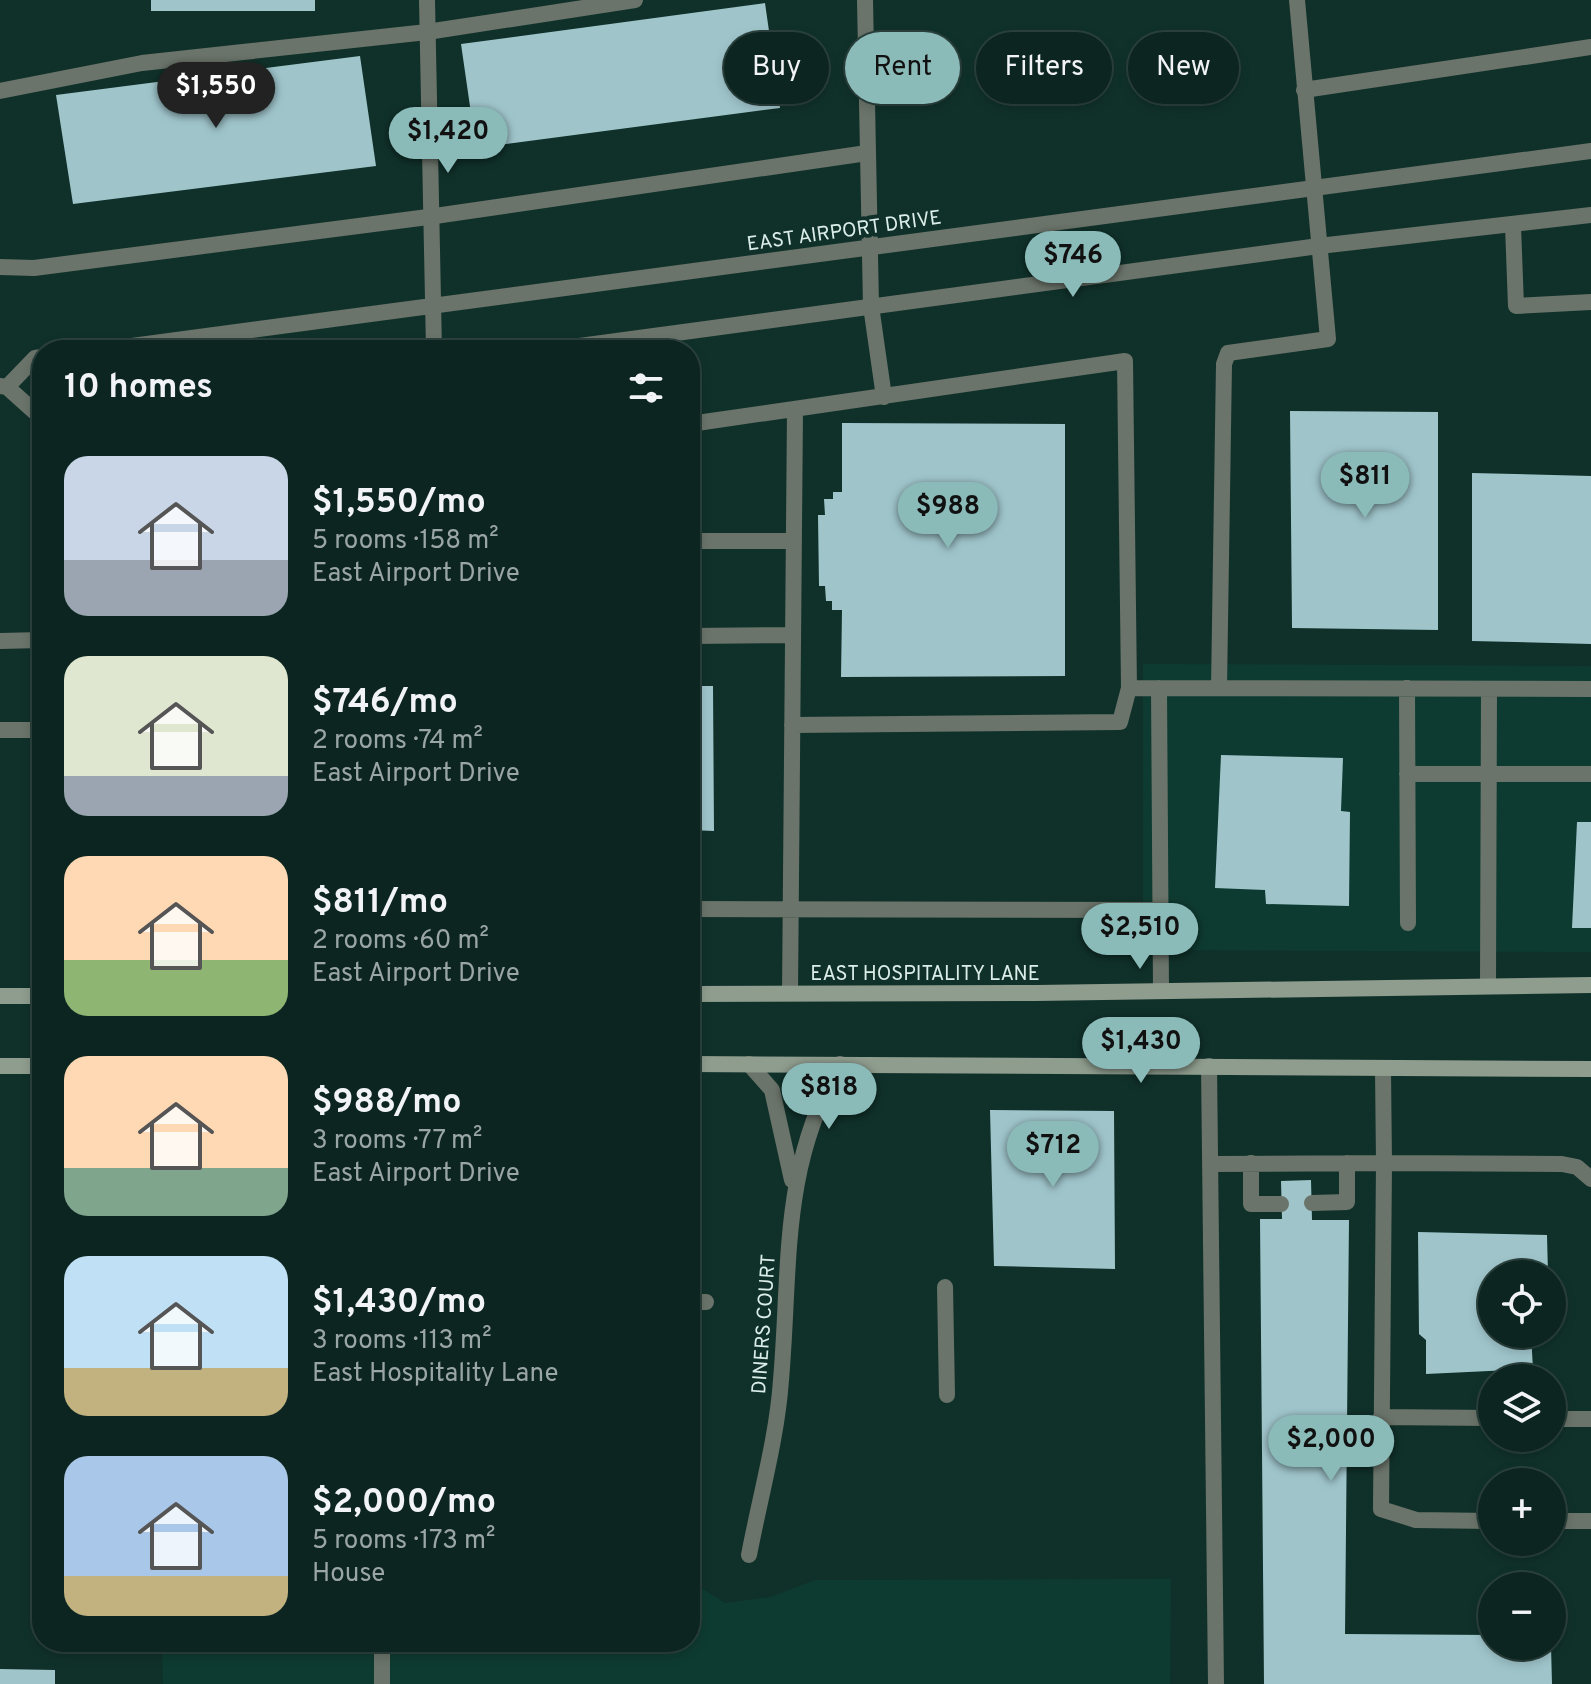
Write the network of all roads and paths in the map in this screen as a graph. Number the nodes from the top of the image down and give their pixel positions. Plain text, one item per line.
1 (427, 0) edge
2 (635, 0) edge
3 (865, 0) edge
4 (1297, 0) edge
5 (427, 32) junction
6 (1591, 47) edge
7 (1304, 90) junction
8 (0, 91) edge
9 (1591, 151) edge
10 (867, 153) junction
11 (1314, 188) junction
12 (1591, 215) edge
13 (428, 217) junction
14 (1513, 226) junction
15 (1319, 246) junction
16 (869, 247) junction
17 (0, 267) edge
18 (1591, 302) edge
19 (871, 306) junction
20 (433, 307) junction
21 (179, 340) edge
22 (434, 340) edge
23 (623, 340) edge
24 (32, 361) edge
25 (3, 386) edge
26 (884, 397) junction
27 (32, 410) edge
28 (795, 410) junction
29 (700, 423) edge
30 (700, 541) edge
31 (794, 541) junction
32 (793, 635) junction
33 (700, 636) edge
34 (32, 640) edge
35 (0, 641) edge
36 (1129, 688) junction
37 (1159, 688) junction
38 (1219, 688) junction
39 (1407, 688) junction
40 (1489, 689) junction
41 (1591, 689) edge
42 (792, 725) junction
43 (0, 730) edge
44 (32, 730) edge
45 (1407, 774) junction
46 (1489, 774) junction
47 (1591, 774) edge
48 (700, 909) edge
49 (790, 909) junction
50 (1160, 910) junction
51 (1408, 923) dead end
52 (1591, 985) edge
53 (1488, 986) junction
54 (1161, 991) junction
55 (790, 993) junction
56 (700, 994) edge
57 (0, 996) edge
58 (32, 996) edge
59 (700, 1064) edge
60 (749, 1064) junction
61 (840, 1064) junction
62 (0, 1066) edge
63 (32, 1066) edge
64 (1209, 1066) junction
65 (1591, 1069) edge
66 (1383, 1070) junction
67 (1251, 1163) junction
68 (1347, 1163) junction
69 (1384, 1163) junction
70 (1210, 1164) junction
71 (1591, 1179) edge
72 (794, 1189) junction
73 (1312, 1203) dead end
74 (1281, 1204) dead end
75 (945, 1287) dead end
76 (947, 1395) dead end
77 (1381, 1417) junction
78 (1478, 1418) edge
79 (1566, 1419) edge
80 (1591, 1419) edge
81 (1478, 1521) edge
82 (1566, 1521) edge
83 (1591, 1521) edge
84 (749, 1555) dead end
85 (382, 1652) edge
86 (382, 1684) edge
87 (1216, 1684) edge

1 - 5 street
2 - 5 street
3 - 10 street
4 - 7 street
5 - 8 street
5 - 13 street
6 - 7 street
7 - 11 street
9 - 11 street, EAST AIRPORT DRIVE
10 - 13 street
10 - 16 street
11 - 15 street
11 - 16 street, EAST AIRPORT DRIVE
12 - 14 street
13 - 17 street
13 - 20 street
14 - 15 street
14 - 18 street
15 - 19 street
15 - 38 street
16 - 19 street
16 - 20 street, EAST AIRPORT DRIVE
19 - 23 street
19 - 26 street
20 - 21 street, EAST AIRPORT DRIVE
20 - 22 street
24 - 25 street
25 - 27 street
26 - 28 street
26 - 36 street
28 - 29 street
28 - 31 street
30 - 31 street
31 - 32 street
32 - 33 street
32 - 42 street
34 - 35 street
36 - 37 street
36 - 42 street
37 - 38 street
37 - 50 street
38 - 39 street
39 - 40 street
39 - 45 street
40 - 41 street
40 - 46 street
42 - 49 street
43 - 44 street
45 - 46 street
45 - 51 street
46 - 47 street
46 - 53 street
48 - 49 street
49 - 50 street
49 - 55 street
50 - 54 street
52 - 53 main road, EAST HOSPITALITY LANE
53 - 54 main road, EAST HOSPITALITY LANE
54 - 55 main road, EAST HOSPITALITY LANE
55 - 56 main road, EAST HOSPITALITY LANE
57 - 58 main road
59 - 60 main road
60 - 61 main road
60 - 72 street, DINERS COURT
61 - 64 main road
61 - 72 street, DINERS COURT
62 - 63 main road
64 - 66 main road
64 - 70 street
65 - 66 main road
66 - 69 street
67 - 68 street
67 - 70 street
67 - 74 street
68 - 69 street
68 - 73 street
69 - 71 street
69 - 77 street
70 - 87 street
72 - 84 street, DINERS COURT
75 - 76 street
77 - 78 street
77 - 81 street
79 - 80 street
82 - 83 street
85 - 86 street

